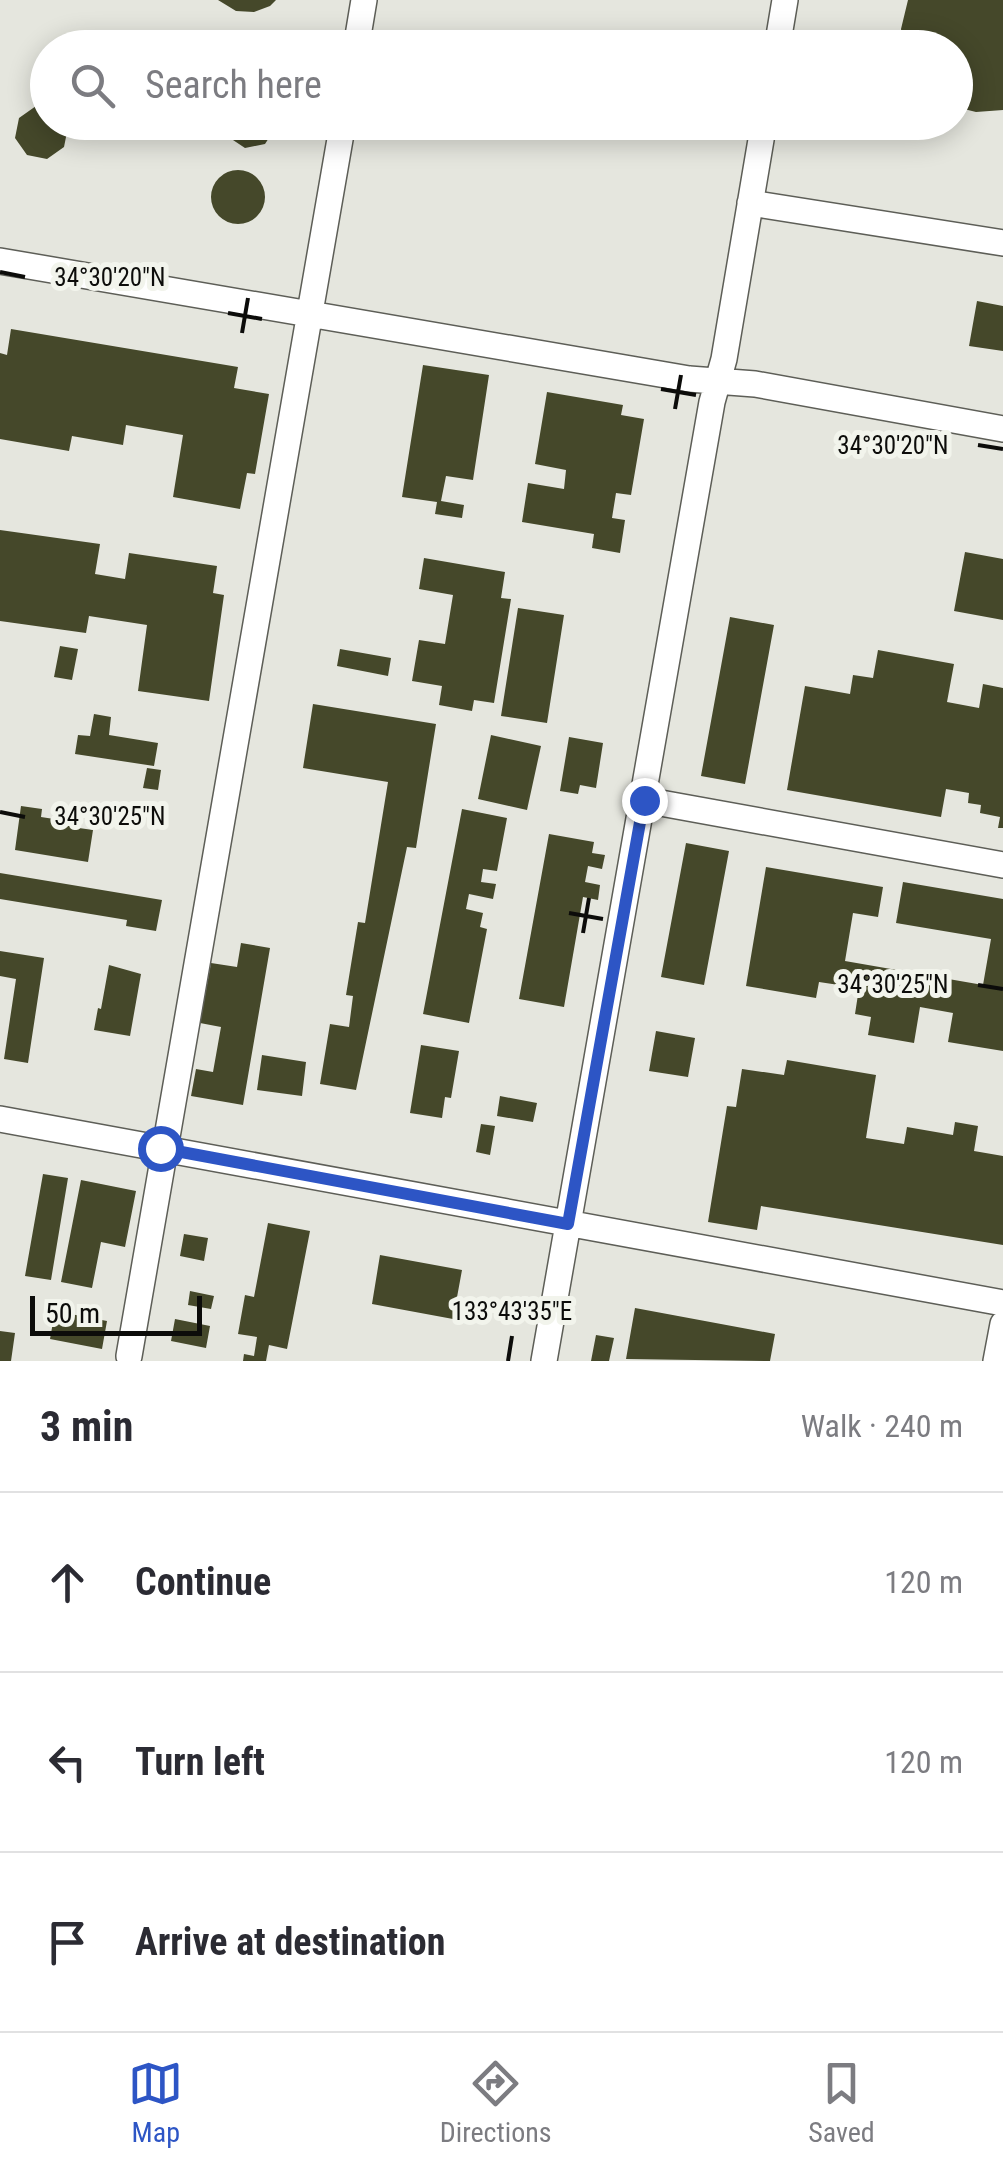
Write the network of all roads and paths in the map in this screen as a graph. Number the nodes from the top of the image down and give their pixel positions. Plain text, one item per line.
1 (364, 0) edge
2 (785, 0) edge
3 (359, 30) edge
4 (780, 30) edge
5 (340, 140) edge
6 (761, 140) edge
7 (750, 204) junction
8 (1003, 242) edge
9 (0, 261) edge
10 (311, 314) junction
11 (718, 381) junction
12 (1003, 429) edge
13 (644, 800) junction
14 (1003, 865) edge
15 (0, 1118) edge
16 (167, 1149) junction
17 (568, 1224) junction
18 (1003, 1302) edge
19 (1003, 1324) edge
20 (129, 1356) dead end
21 (544, 1361) edge
22 (996, 1361) edge

1 - 3 lane
2 - 4 lane
5 - 10 lane
6 - 7 lane
7 - 8 lane
7 - 11 lane
9 - 10 lane
10 - 11 lane
10 - 16 lane
11 - 12 lane
11 - 13 lane
13 - 14 lane
13 - 17 lane
15 - 16 lane
16 - 17 lane
16 - 20 lane
17 - 18 lane
17 - 21 lane
19 - 22 lane

